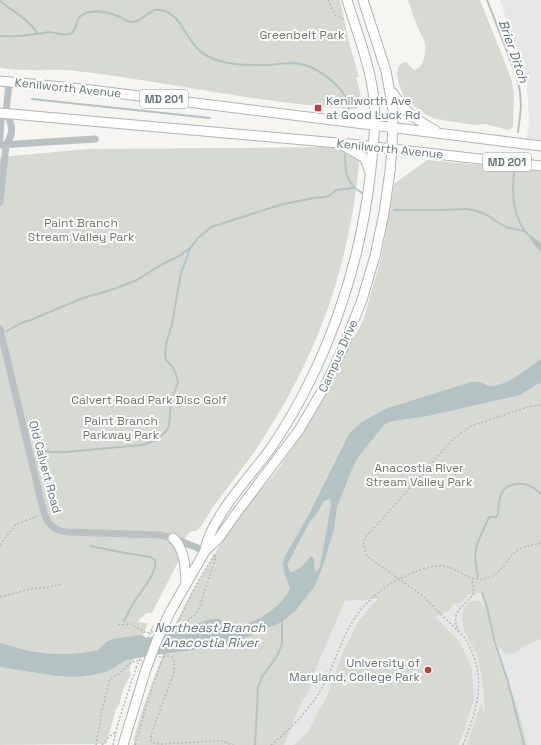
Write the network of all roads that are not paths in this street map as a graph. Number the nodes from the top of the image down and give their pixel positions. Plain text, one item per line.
1 (347, 0) edge
2 (363, 0) edge
3 (4, 81) edge
4 (390, 88) junction
5 (3, 113) edge
6 (375, 125) junction
7 (393, 127) junction
8 (439, 133) junction
9 (95, 140) dead end
10 (1, 142) edge
11 (339, 143) junction
12 (374, 146) junction
13 (541, 146) edge
14 (392, 149) junction
15 (541, 166) edge
16 (370, 175) junction
17 (0, 202) edge
18 (0, 329) edge
19 (174, 538) junction
20 (205, 551) junction
21 (186, 582) junction
22 (123, 745) edge

1 - 6 main road, Campus Drive
2 - 4 main road
3 - 5 street
3 - 6 main road, Kenilworth Avenue / MD 201
4 - 7 main road, Campus Drive
4 - 8 main road
5 - 10 street
5 - 10 street
5 - 11 main road, Kenilworth Avenue / MD 201
6 - 7 main road, Kenilworth Avenue / MD 201
6 - 12 main road, Campus Drive
7 - 8 main road, Kenilworth Avenue / MD 201
7 - 14 main road, Campus Drive
8 - 13 main road, Kenilworth Avenue / MD 201
9 - 10 street
10 - 17 street
11 - 12 main road, Kenilworth Avenue / MD 201
11 - 16 main road
12 - 14 main road, Kenilworth Avenue / MD 201
12 - 16 main road, Campus Drive
14 - 15 main road, Kenilworth Avenue / MD 201
14 - 20 main road, Campus Drive
16 - 20 main road, Campus Drive
18 - 19 street, Old Calvert Road
19 - 20 street, Old Calvert Road
19 - 21 main road
20 - 21 main road, Campus Drive
21 - 22 main road, Campus Drive, bridge

